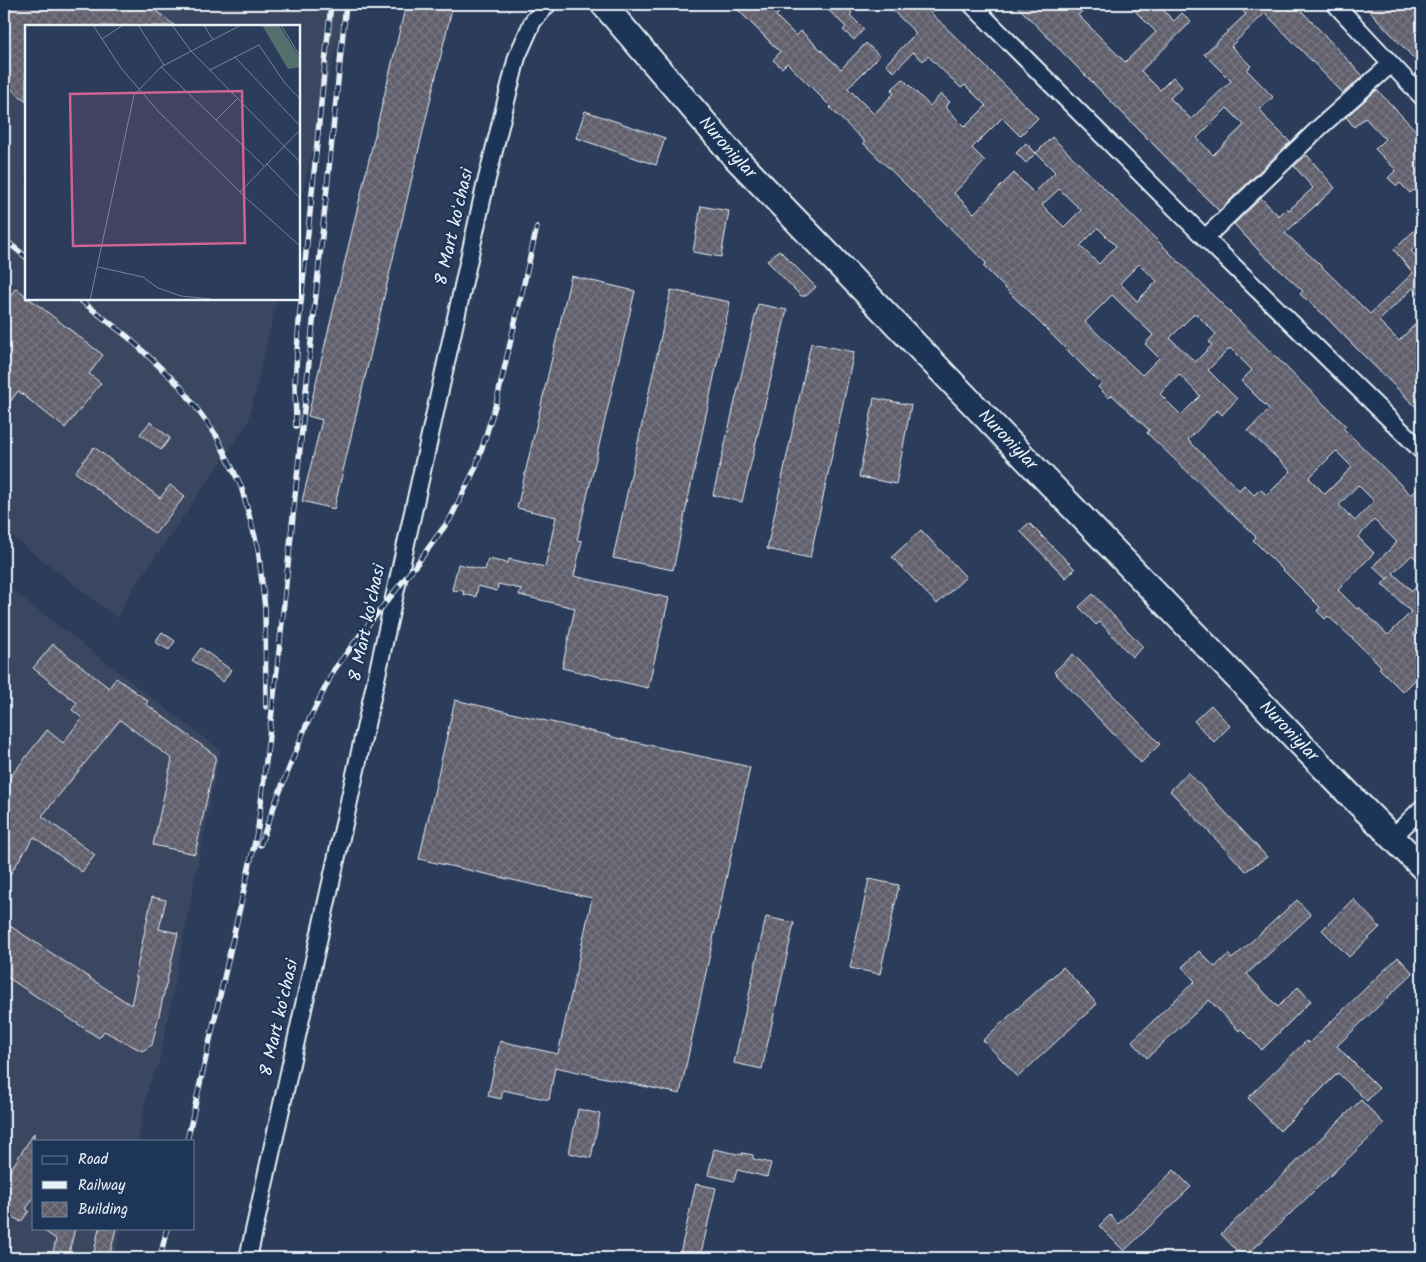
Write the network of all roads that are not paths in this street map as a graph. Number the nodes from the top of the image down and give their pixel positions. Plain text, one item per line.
1 (548, 4) edge
2 (603, 4) edge
3 (971, 4) edge
4 (1335, 4) edge
5 (1391, 64) junction
6 (1422, 97) edge
7 (1205, 238) junction
8 (1422, 451) edge
9 (1422, 808) edge
10 (1393, 837) junction
11 (1422, 867) edge
12 (248, 1258) edge

1 - 12 street, 8 Mart koʻchasi
2 - 10 main road, Nuroniylar
3 - 7 street
4 - 5 street
5 - 6 street
5 - 7 street
7 - 8 street
9 - 10 street
10 - 11 main road, Nuroniylar

